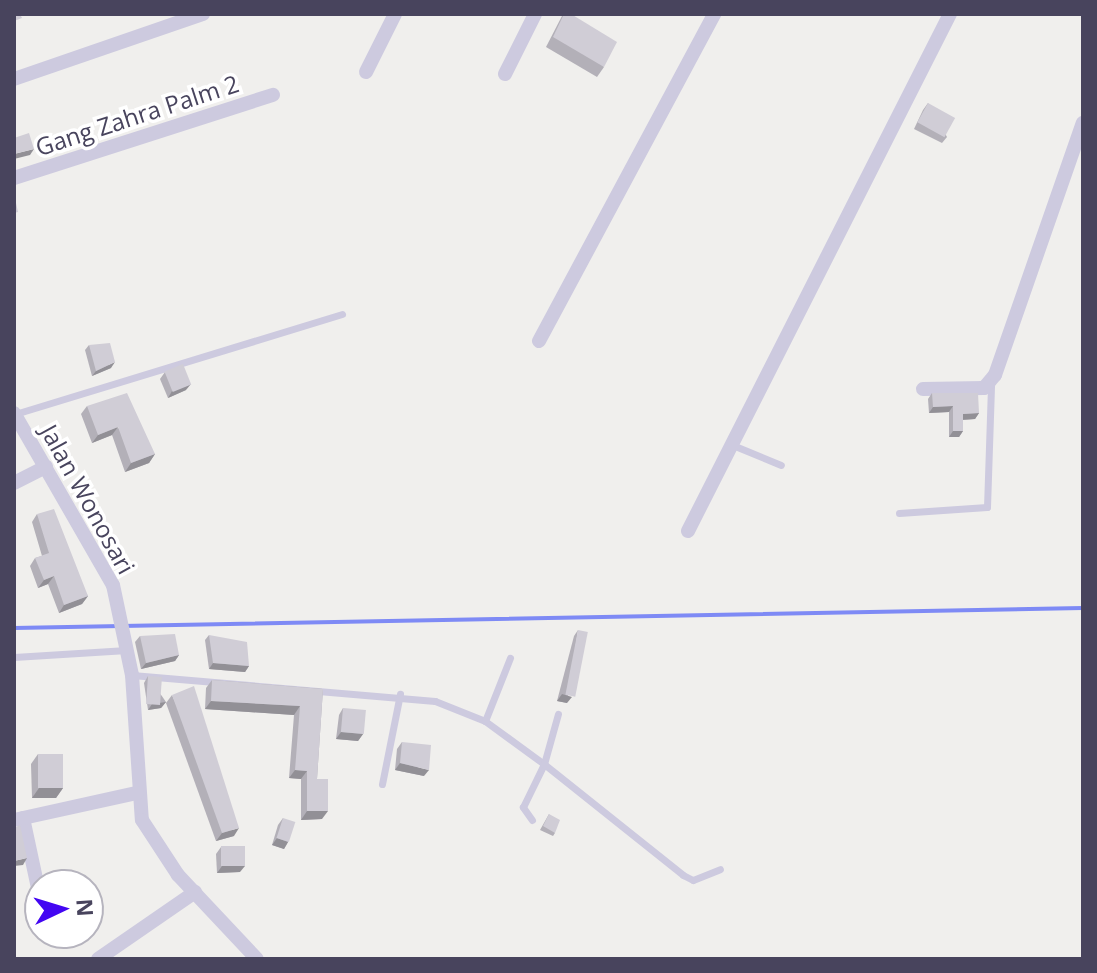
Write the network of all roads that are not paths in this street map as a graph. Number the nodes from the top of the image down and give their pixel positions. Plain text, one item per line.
1 (203, 14) edge
2 (395, 14) edge
3 (535, 14) edge
4 (714, 14) edge
5 (950, 14) edge
6 (366, 72) dead end
7 (505, 74) dead end
8 (14, 79) edge
9 (273, 95) dead end
10 (1083, 123) edge
11 (14, 178) edge
12 (342, 314) dead end
13 (539, 341) dead end
14 (990, 382) junction
15 (923, 389) dead end
16 (14, 414) edge
17 (728, 443) junction
18 (781, 465) dead end
19 (46, 467) junction
20 (14, 483) edge
21 (899, 513) dead end
22 (688, 531) dead end
23 (127, 647) junction
24 (14, 657) edge
25 (510, 658) dead end
26 (132, 675) junction
27 (400, 694) junction
28 (558, 714) dead end
29 (485, 721) junction
30 (544, 764) junction
31 (382, 784) dead end
32 (137, 793) junction
33 (18, 819) edge
34 (532, 820) dead end
35 (32, 869) edge
36 (720, 869) dead end
37 (195, 892) junction
38 (98, 959) edge
39 (257, 959) edge

1 - 8 street
2 - 6 street
3 - 7 street
4 - 13 street
5 - 17 street
9 - 11 street, Gang Zahra Palm 2
10 - 14 street
12 - 16 lane
14 - 15 street
14 - 21 lane
16 - 19 street, Jalan Wonosari
17 - 18 lane
17 - 22 street
19 - 20 street
19 - 23 street, Jalan Wonosari
23 - 24 lane
23 - 26 street, Jalan Wonosari
25 - 29 lane
26 - 27 lane
26 - 32 street, Jalan Wonosari
27 - 29 lane
27 - 31 lane
28 - 30 lane
29 - 30 lane
30 - 34 lane
30 - 36 lane
32 - 33 street
32 - 37 street, Jalan Wonosari
33 - 35 street
37 - 38 street
37 - 39 street, Jalan Wonosari

